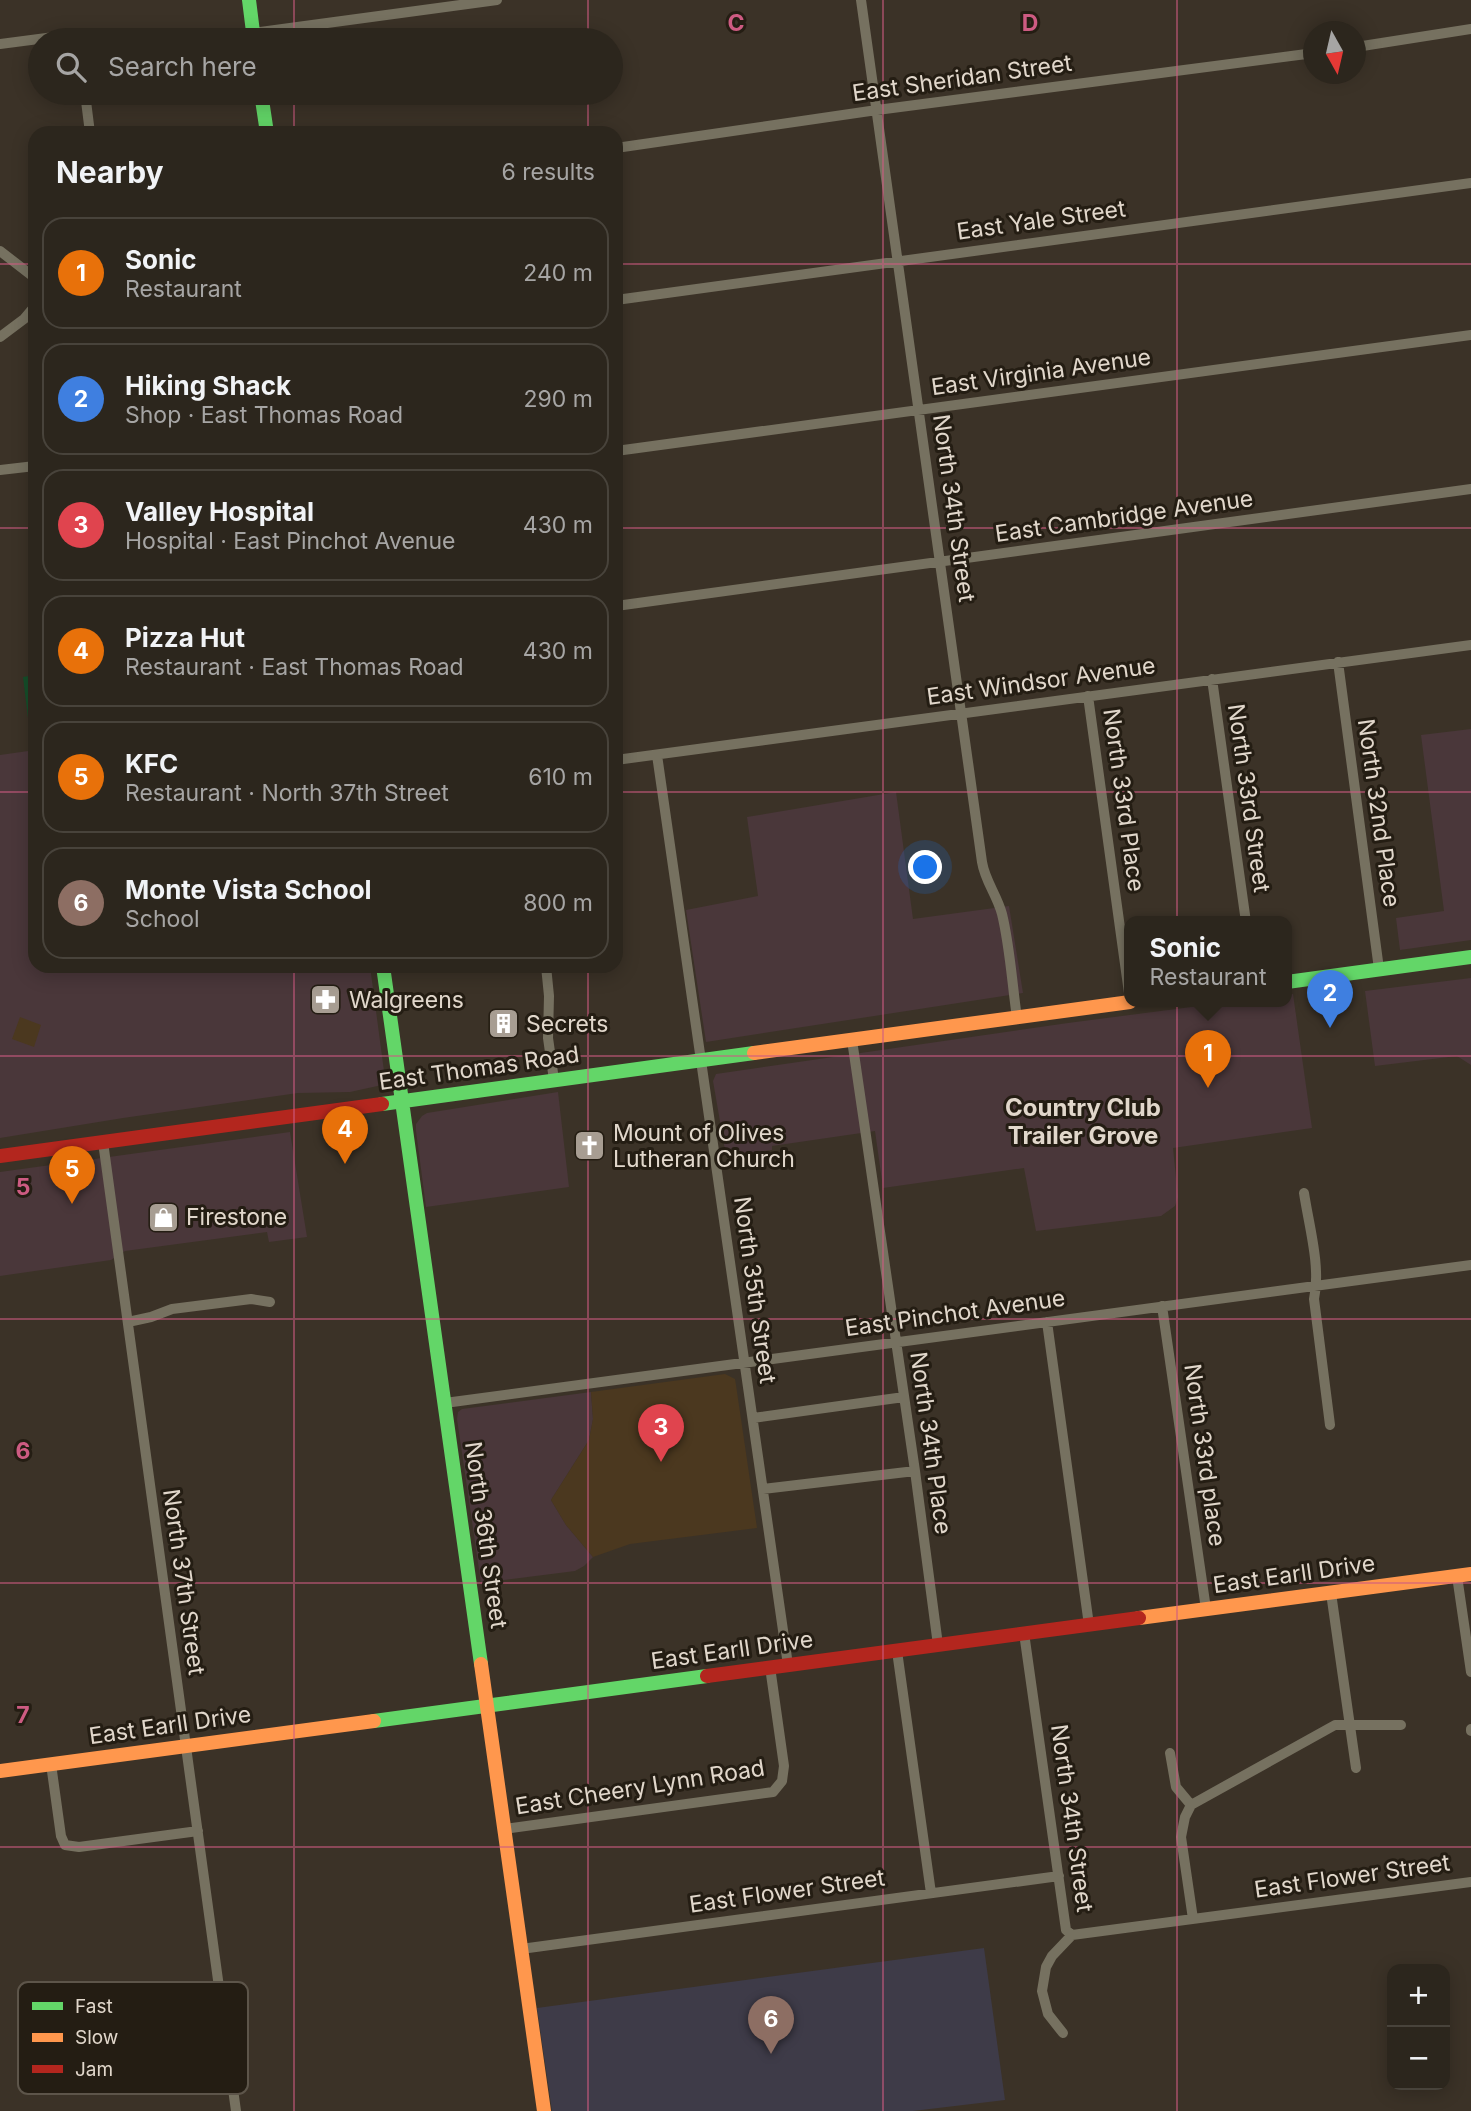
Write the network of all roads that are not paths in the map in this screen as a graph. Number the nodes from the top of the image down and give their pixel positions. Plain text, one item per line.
1 (249, 0) edge
2 (497, 0) edge
3 (861, 0) edge
4 (253, 28) edge
5 (313, 28) edge
6 (1471, 29) edge
7 (28, 41) edge
8 (0, 44) edge
9 (1366, 45) edge
10 (1303, 54) edge
11 (86, 105) edge
12 (263, 105) edge
13 (877, 110) junction
14 (89, 126) edge
15 (266, 126) edge
16 (623, 147) edge
17 (1471, 183) edge
18 (0, 251) edge
19 (898, 261) junction
20 (28, 273) edge
21 (623, 299) edge
22 (28, 314) edge
23 (1471, 335) edge
24 (0, 337) edge
25 (919, 410) junction
26 (623, 450) edge
27 (28, 467) edge
28 (0, 470) edge
29 (1471, 489) edge
30 (940, 562) junction
31 (623, 605) edge
32 (1471, 645) edge
33 (1338, 662) junction
34 (1212, 679) junction
35 (1088, 696) junction
36 (961, 713) junction
37 (657, 755) junction
38 (623, 759) edge
39 (1245, 916) edge
40 (1124, 957) edge
41 (1471, 957) edge
42 (1379, 970) junction
43 (384, 973) edge
44 (546, 973) edge
45 (1292, 981) edge
46 (1124, 1003) edge
47 (1017, 1018) junction
48 (852, 1040) junction
49 (701, 1061) junction
50 (554, 1080) junction
51 (402, 1102) junction
52 (103, 1142) junction
53 (0, 1156) edge
54 (1304, 1194) dead end
55 (1471, 1265) edge
56 (1317, 1286) junction
57 (270, 1303) dead end
58 (1162, 1307) junction
59 (128, 1322) junction
60 (1047, 1322) junction
61 (896, 1342) junction
62 (744, 1363) junction
63 (904, 1397) junction
64 (445, 1403) junction
65 (752, 1418) junction
66 (1330, 1425) dead end
67 (915, 1471) junction
68 (763, 1491) junction
69 (1464, 1575) edge
70 (1331, 1592) junction
71 (1206, 1609) junction
72 (1090, 1625) junction
73 (1024, 1633) junction
74 (938, 1645) junction
75 (897, 1651) junction
76 (788, 1665) junction
77 (770, 1667) junction
78 (1471, 1672) edge
79 (487, 1706) junction
80 (1350, 1724) junction
81 (1401, 1725) dead end
82 (186, 1745) junction
83 (1170, 1753) dead end
84 (51, 1764) junction
85 (1356, 1768) dead end
86 (0, 1771) edge
87 (1191, 1805) junction
88 (505, 1829) junction
89 (198, 1831) junction
90 (1059, 1876) junction
91 (1471, 1882) edge
92 (931, 1893) junction
93 (1193, 1919) junction
94 (1072, 1935) junction
95 (521, 1949) junction
96 (218, 1982) edge
97 (1063, 2033) dead end
98 (544, 2111) edge

1 - 4 main road
2 - 5 street
3 - 13 street, North 34th Street
6 - 9 street
7 - 8 street
10 - 13 street, East Sheridan Street
11 - 14 street
12 - 15 main road
13 - 16 street, East Sheridan Street
13 - 19 street, North 34th Street
17 - 19 street, East Yale Street
18 - 20 street
19 - 21 street, East Yale Street
19 - 25 street, North 34th Street
22 - 24 street
23 - 25 street, East Virginia Avenue
25 - 26 street, East Virginia Avenue
25 - 30 street, North 34th Street
27 - 28 street
29 - 30 street, East Cambridge Avenue
30 - 31 street, East Cambridge Avenue
30 - 36 street, North 34th Street
32 - 33 street, East Windsor Avenue
33 - 34 street, East Windsor Avenue
33 - 42 street, North 32nd Place
34 - 35 street, East Windsor Avenue
34 - 39 street, North 33rd Street
35 - 36 street, East Windsor Avenue
35 - 40 street, North 33rd Place
36 - 37 street, East Windsor Avenue
36 - 47 street, North 34th Street
37 - 38 street, East Windsor Avenue
37 - 49 street, North 35th Street
41 - 42 main road
42 - 45 main road
43 - 51 main road, North 36th Street
44 - 50 street
46 - 47 main road, East Thomas Road
47 - 48 main road, East Thomas Road
48 - 49 main road, East Thomas Road
48 - 61 street, North 34th Place
49 - 50 main road, East Thomas Road
49 - 62 street, North 35th Street
50 - 51 main road, East Thomas Road
51 - 52 main road, East Thomas Road
51 - 64 main road, North 36th Street
52 - 53 main road, East Thomas Road
52 - 59 street, North 37th Street
54 - 56 street
55 - 56 street, East Pinchot Avenue
56 - 58 street, East Pinchot Avenue
56 - 66 street
57 - 59 street
58 - 60 street, East Pinchot Avenue
58 - 71 street, North 33rd place
59 - 82 street, North 37th Street
60 - 61 street, East Pinchot Avenue
60 - 72 street
61 - 62 street, East Pinchot Avenue
61 - 63 street, North 34th Place
62 - 64 street, East Pinchot Avenue
62 - 65 street, North 35th Street
63 - 65 street
63 - 67 street, North 34th Place
64 - 79 main road, North 36th Street
65 - 68 street, North 35th Street
67 - 68 street
67 - 74 street, North 34th Place
68 - 76 street, North 35th Street
69 - 70 main road, East Earll Drive
69 - 78 street
70 - 71 main road, East Earll Drive
70 - 80 street
71 - 72 main road, East Earll Drive
72 - 73 main road, East Earll Drive
73 - 74 main road, East Earll Drive
73 - 90 street, North 34th Street
74 - 75 main road, East Earll Drive
75 - 76 main road, East Earll Drive
75 - 92 street
76 - 77 main road, East Earll Drive
77 - 79 main road, East Earll Drive
77 - 88 street, East Cheery Lynn Road
79 - 82 main road, East Earll Drive
79 - 88 main road, North 36th Street
80 - 81 street
80 - 85 street
80 - 87 street
82 - 84 main road, East Earll Drive
82 - 89 street, North 37th Street
83 - 87 street
84 - 86 main road, East Earll Drive
84 - 89 street
87 - 93 street
88 - 95 main road, North 36th Street
89 - 96 street, North 37th Street
90 - 92 street, East Flower Street
90 - 94 street, North 34th Street
91 - 93 street, East Flower Street
92 - 95 street, East Flower Street
93 - 94 street, East Flower Street
94 - 97 street, North 34th Street
95 - 98 main road, North 36th Street

